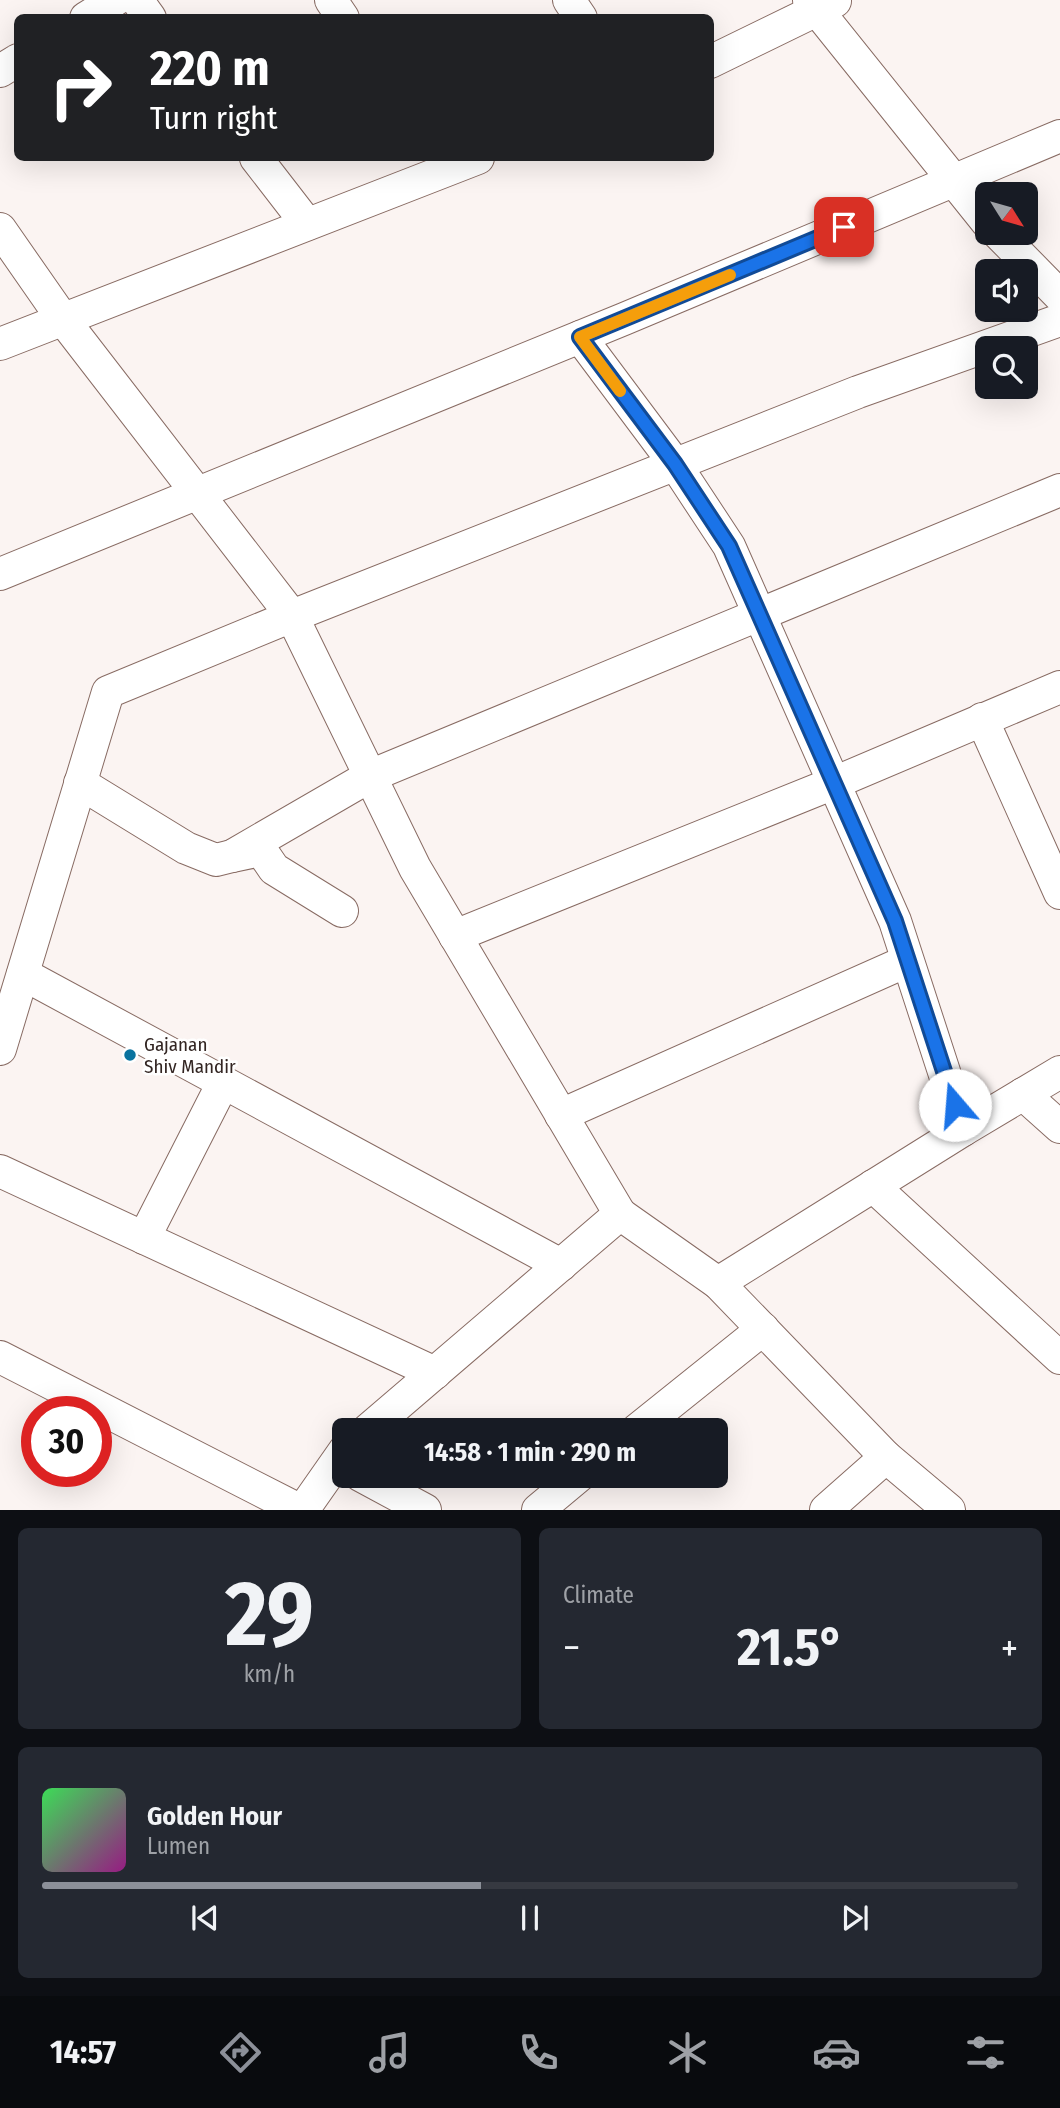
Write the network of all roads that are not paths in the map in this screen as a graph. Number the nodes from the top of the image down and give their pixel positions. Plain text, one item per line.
1 (115, 0) edge
2 (820, 3) edge
3 (92, 14) edge
4 (714, 60) edge
5 (1060, 136) edge
6 (258, 161) edge
7 (444, 163) edge
8 (953, 181) junction
9 (975, 208) edge
10 (307, 224) junction
11 (0, 229) edge
12 (1010, 245) edge
13 (1060, 296) edge
14 (62, 318) junction
15 (1060, 320) edge
16 (580, 337) junction
17 (0, 344) edge
18 (675, 464) junction
19 (1060, 490) edge
20 (197, 493) junction
21 (0, 574) edge
22 (759, 615) junction
23 (292, 616) junction
24 (1060, 687) edge
25 (982, 719) junction
26 (370, 776) junction
27 (80, 783) junction
28 (834, 783) junction
29 (232, 856) junction
30 (1060, 893) edge
31 (342, 911) dead end
32 (455, 936) junction
33 (908, 961) junction
34 (23, 974) junction
35 (0, 1049) edge
36 (1060, 1072) edge
37 (223, 1083) junction
38 (1023, 1094) junction
39 (561, 1115) junction
40 (1060, 1127) edge
41 (963, 1130) junction
42 (0, 1171) edge
43 (873, 1186) junction
44 (620, 1214) junction
45 (144, 1238) junction
46 (561, 1265) junction
47 (718, 1283) junction
48 (763, 1329) junction
49 (0, 1357) edge
50 (1060, 1358) edge
51 (435, 1373) junction
52 (382, 1418) edge
53 (652, 1418) edge
54 (886, 1457) junction
55 (332, 1478) edge
56 (387, 1488) edge
57 (564, 1488) edge
58 (301, 1510) edge
59 (425, 1510) edge
60 (538, 1510) edge
61 (826, 1510) edge
62 (949, 1510) edge

1 - 3 street
2 - 4 street
2 - 8 street
5 - 8 street
6 - 10 street
7 - 10 street
8 - 9 street
8 - 16 street
10 - 14 street
11 - 14 street
12 - 13 street
14 - 17 street
14 - 20 street
15 - 18 street
16 - 18 street
16 - 20 street
18 - 22 street
18 - 23 street
19 - 22 street
20 - 21 street
20 - 23 street
22 - 26 street
22 - 28 street
23 - 26 street
23 - 27 street
24 - 25 street
25 - 28 street
25 - 30 street
26 - 29 street
26 - 32 street
27 - 29 street
27 - 34 street
28 - 32 street
28 - 33 street
29 - 31 street
32 - 39 street
33 - 39 street
33 - 41 street
34 - 35 street
34 - 37 street
36 - 38 street
37 - 45 street
37 - 46 street
38 - 40 street
38 - 41 street
39 - 44 street
41 - 43 street
42 - 45 street
43 - 47 street
43 - 50 street
44 - 46 street
44 - 47 street
45 - 51 street
46 - 51 street
47 - 48 street
48 - 53 street
48 - 54 street
49 - 58 street
51 - 52 street
54 - 61 street
54 - 62 street
55 - 58 street
56 - 59 street
57 - 60 street

